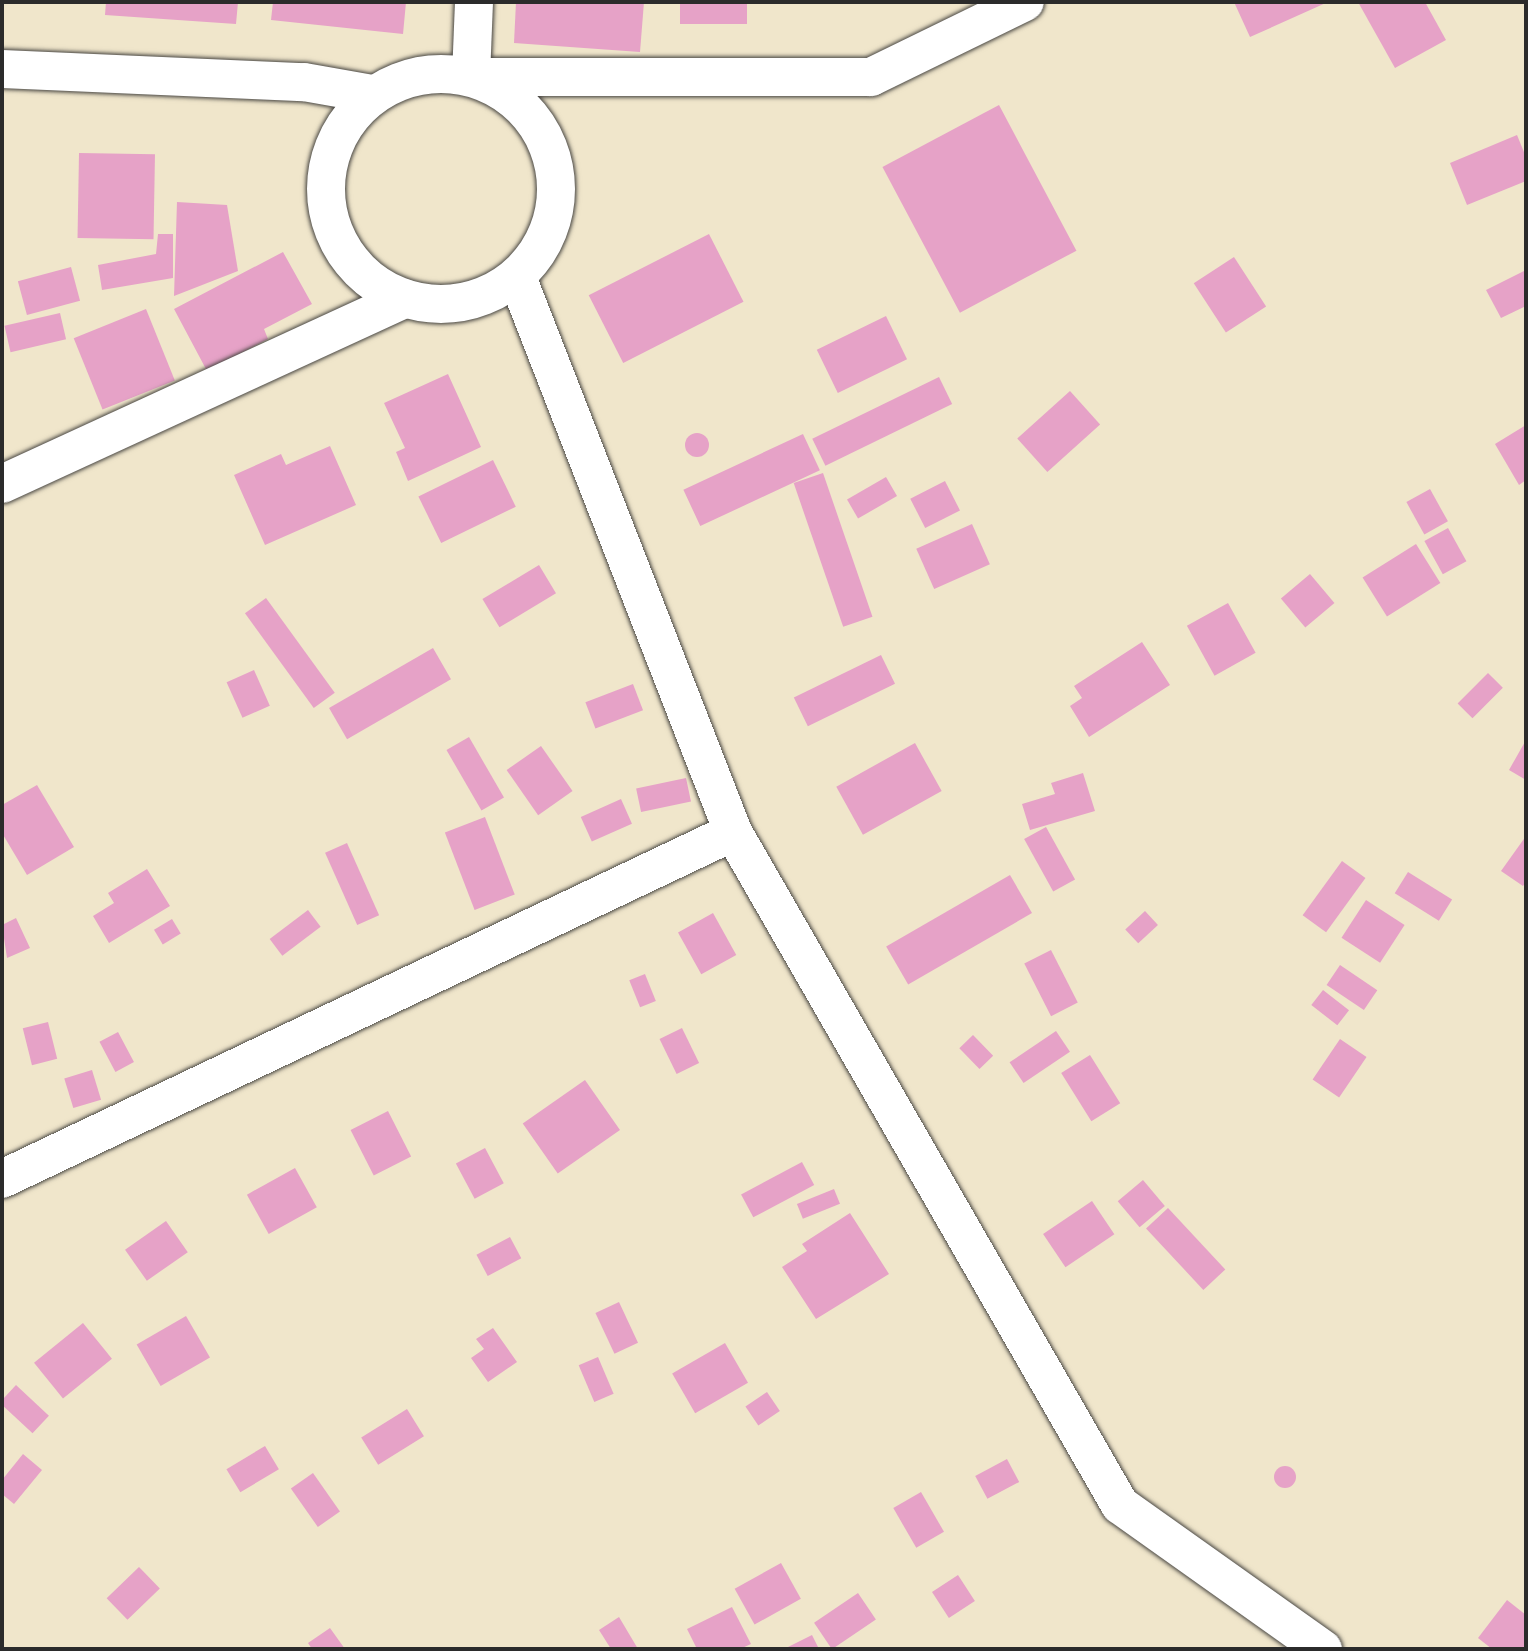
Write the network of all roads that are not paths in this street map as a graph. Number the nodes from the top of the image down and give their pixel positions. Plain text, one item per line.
1 (474, 2) edge
2 (1025, 2) edge
3 (2, 69) edge
4 (471, 77) junction
5 (372, 94) junction
6 (517, 277) junction
7 (405, 299) junction
8 (2, 484) edge
9 (733, 832) junction
10 (2, 1179) edge
11 (1323, 1649) edge

1 - 4 street
2 - 4 street
3 - 5 street
4 - 5 street
4 - 6 street
5 - 7 street
6 - 7 street
6 - 9 street
7 - 8 street
9 - 10 street
9 - 11 street

